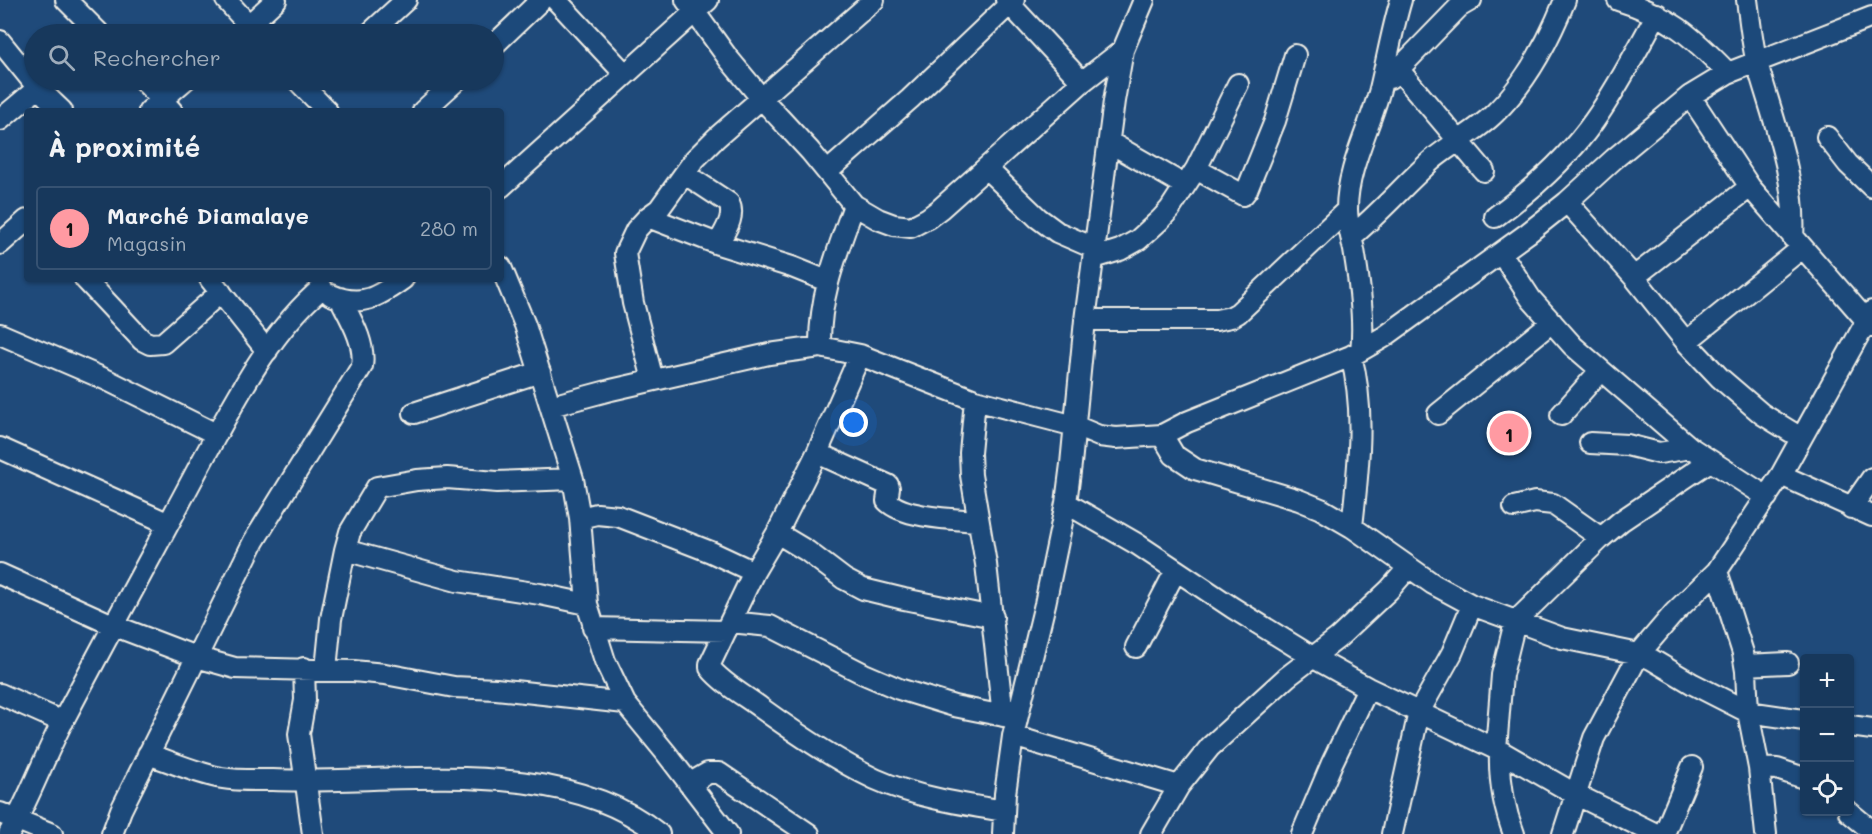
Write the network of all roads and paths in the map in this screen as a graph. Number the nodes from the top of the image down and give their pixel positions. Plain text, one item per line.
1 (66, 0) edge
2 (226, 0) edge
3 (276, 0) edge
4 (406, 0) edge
5 (541, 0) edge
6 (556, 0) edge
7 (874, 0) edge
8 (1144, 0) edge
9 (1401, 0) edge
10 (1471, 0) edge
11 (1565, 0) edge
12 (1618, 0) edge
13 (1747, 0) edge
14 (1010, 1) edge
15 (696, 4) edge
16 (1657, 14) junction
17 (1872, 17) edge
18 (89, 24) edge
19 (243, 24) edge
20 (256, 24) edge
21 (380, 24) edge
22 (504, 35) edge
23 (0, 41) edge
24 (1123, 50) junction
25 (1295, 55) dead end
26 (1757, 62) junction
27 (24, 66) edge
28 (1398, 69) junction
29 (1728, 73) junction
30 (624, 74) junction
31 (1082, 82) junction
32 (1238, 84) dead end
33 (1380, 89) junction
34 (35, 90) edge
35 (46, 90) edge
36 (150, 90) edge
37 (176, 90) edge
38 (313, 90) edge
39 (446, 90) edge
40 (1690, 96) junction
41 (762, 99) junction
42 (161, 107) edge
43 (60, 108) edge
44 (325, 108) edge
45 (426, 108) edge
46 (0, 120) edge
47 (1827, 137) dead end
48 (1458, 140) junction
49 (1108, 142) junction
50 (986, 168) junction
51 (1196, 169) junction
52 (1484, 171) dead end
53 (827, 172) junction
54 (684, 174) junction
55 (504, 183) edge
56 (1184, 185) junction
57 (1750, 187) junction
58 (1872, 187) edge
59 (1567, 202) junction
60 (854, 205) junction
61 (1347, 210) junction
62 (648, 217) junction
63 (1496, 217) dead end
64 (24, 223) edge
65 (1352, 237) junction
66 (1798, 243) junction
67 (0, 244) edge
68 (718, 244) junction
69 (1094, 253) junction
70 (1501, 253) junction
71 (504, 274) edge
72 (1634, 277) junction
73 (827, 281) junction
74 (88, 282) edge
75 (398, 282) edge
76 (318, 284) edge
77 (216, 285) edge
78 (340, 298) junction
79 (1870, 319) edge
80 (1085, 320) junction
81 (1552, 322) junction
82 (0, 334) edge
83 (1686, 342) junction
84 (820, 347) junction
85 (267, 351) junction
86 (1356, 353) junction
87 (860, 356) junction
88 (1600, 371) junction
89 (540, 372) junction
90 (653, 380) junction
91 (975, 400) junction
92 (551, 406) junction
93 (414, 413) dead end
94 (1438, 414) dead end
95 (1561, 415) dead end
96 (1075, 426) junction
97 (216, 434) junction
98 (1162, 435) junction
99 (1801, 438) junction
100 (1590, 443) dead end
101 (0, 448) edge
102 (1691, 448) junction
103 (817, 453) junction
104 (1710, 461) junction
105 (1780, 475) junction
106 (1872, 478) edge
107 (573, 479) junction
108 (1767, 497) junction
109 (1066, 503) junction
110 (1514, 507) dead end
111 (1851, 508) junction
112 (1872, 516) edge
113 (580, 518) junction
114 (978, 521) junction
115 (168, 523) junction
116 (1352, 527) junction
117 (777, 533) junction
118 (1601, 538) junction
119 (345, 550) junction
120 (1409, 567) junction
121 (1176, 570) junction
122 (1717, 571) junction
123 (754, 572) junction
124 (0, 574) edge
125 (587, 604) junction
126 (1472, 605) junction
127 (993, 617) junction
128 (1515, 622) junction
129 (115, 626) junction
130 (728, 626) junction
131 (593, 628) junction
132 (1137, 647) dead end
133 (1639, 654) junction
134 (196, 657) junction
135 (1314, 658) junction
136 (1788, 663) dead end
137 (1745, 665) junction
138 (304, 668) junction
139 (326, 669) junction
140 (1368, 688) junction
141 (0, 694) edge
142 (625, 704) junction
143 (1419, 712) junction
144 (1748, 712) junction
145 (1800, 719) edge
146 (63, 722) junction
147 (1011, 723) junction
148 (1854, 727) edge
149 (1872, 729) edge
150 (1498, 750) junction
151 (148, 754) junction
152 (1692, 767) dead end
153 (1759, 768) junction
154 (1800, 776) edge
155 (305, 781) junction
156 (689, 784) junction
157 (1179, 786) junction
158 (1575, 794) junction
159 (1004, 811) junction
160 (1854, 816) edge
161 (9, 822) edge
162 (1872, 831) edge
163 (653, 832) edge
164 (52, 834) edge
165 (112, 834) edge
166 (313, 834) edge
167 (728, 834) edge
168 (808, 834) edge
169 (1003, 834) edge
170 (1151, 834) edge
171 (1302, 834) edge
172 (1392, 834) edge
173 (1514, 834) edge
174 (1563, 834) edge
175 (1656, 834) edge
176 (1664, 834) edge
177 (1766, 834) edge

1 - 18 street
2 - 19 street
3 - 20 street
4 - 21 street
5 - 22 street
6 - 30 street
7 - 41 street
8 - 24 street
9 - 33 street
10 - 28 street
11 - 48 street
12 - 16 street
13 - 26 street
14 - 31 street
14 - 53 street
15 - 30 street
15 - 41 street
16 - 29 street
16 - 63 street
17 - 26 street
23 - 27 street
24 - 31 street
24 - 49 street
25 - 51 street
26 - 29 street
26 - 66 street
28 - 33 street
28 - 48 street
29 - 40 street
30 - 55 street
31 - 50 street
32 - 51 street
33 - 61 street
34 - 46 street
35 - 43 street
36 - 42 street
37 - 42 street
38 - 44 street
39 - 45 street
40 - 57 street
40 - 59 street
41 - 53 street
41 - 54 street
47 - 58 street
48 - 52 street
48 - 65 street
49 - 56 street
49 - 69 street
50 - 60 street
50 - 69 street
51 - 56 street
53 - 60 street
54 - 62 street
54 - 68 street
56 - 69 street
57 - 66 street
57 - 72 street
59 - 70 street
59 - 72 street
60 - 73 street
61 - 65 street
61 - 80 street
62 - 68 street
62 - 90 street
64 - 67 street
65 - 86 street
66 - 79 street
66 - 83 street
68 - 73 street
69 - 80 street
70 - 81 street
70 - 86 street
71 - 89 street
72 - 83 street
73 - 84 street
74 - 77 street
75 - 78 street
76 - 78 street
76 - 85 street
77 - 85 street
78 - 134 street
79 - 99 street
80 - 96 street
81 - 88 street
81 - 94 street
82 - 97 street
83 - 99 street
84 - 87 street
84 - 90 street
85 - 97 street
86 - 98 street
86 - 116 street
87 - 91 street
87 - 103 street
88 - 95 street
88 - 102 street
89 - 92 street
89 - 93 street
90 - 92 street
91 - 96 street
91 - 114 street
92 - 107 street
96 - 98 street
96 - 109 street
97 - 115 street
98 - 116 street
99 - 105 street
100 - 102 street
101 - 115 street
102 - 104 street
103 - 114 street
103 - 117 street
104 - 108 street
104 - 118 street
105 - 108 street
105 - 111 street
106 - 111 street
107 - 113 street
107 - 119 street
108 - 122 street
109 - 121 street
109 - 147 street
110 - 118 street
111 - 112 street
113 - 123 street
113 - 125 street
114 - 127 street
115 - 129 street
116 - 120 street
117 - 123 street
117 - 127 street
118 - 128 street
119 - 125 street
119 - 139 street
120 - 126 street
120 - 135 street
121 - 132 street
121 - 135 street
122 - 133 street
122 - 137 street
123 - 130 street
124 - 129 street
125 - 131 street
126 - 128 street
126 - 143 street
127 - 147 street
128 - 133 street
128 - 150 street
129 - 134 street
129 - 146 street
130 - 131 street
130 - 147 street
130 - 159 street
131 - 142 street
133 - 144 street
133 - 158 street
134 - 138 street
134 - 151 street
135 - 140 street
135 - 157 street
136 - 137 street
137 - 144 street
138 - 139 street
138 - 155 street
139 - 142 street
140 - 143 street
140 - 171 street
141 - 146 street
142 - 156 street
143 - 150 street
143 - 172 street
144 - 145 street
144 - 153 street
146 - 161 street
147 - 157 street
147 - 159 street
148 - 149 street
150 - 158 street
150 - 173 street
151 - 155 street
151 - 165 street
152 - 176 street
153 - 154 street
153 - 177 street
155 - 163 street
155 - 166 street
156 - 167 street
156 - 168 street
157 - 170 street
158 - 174 street
158 - 175 street
159 - 169 street
160 - 162 street
161 - 164 street

